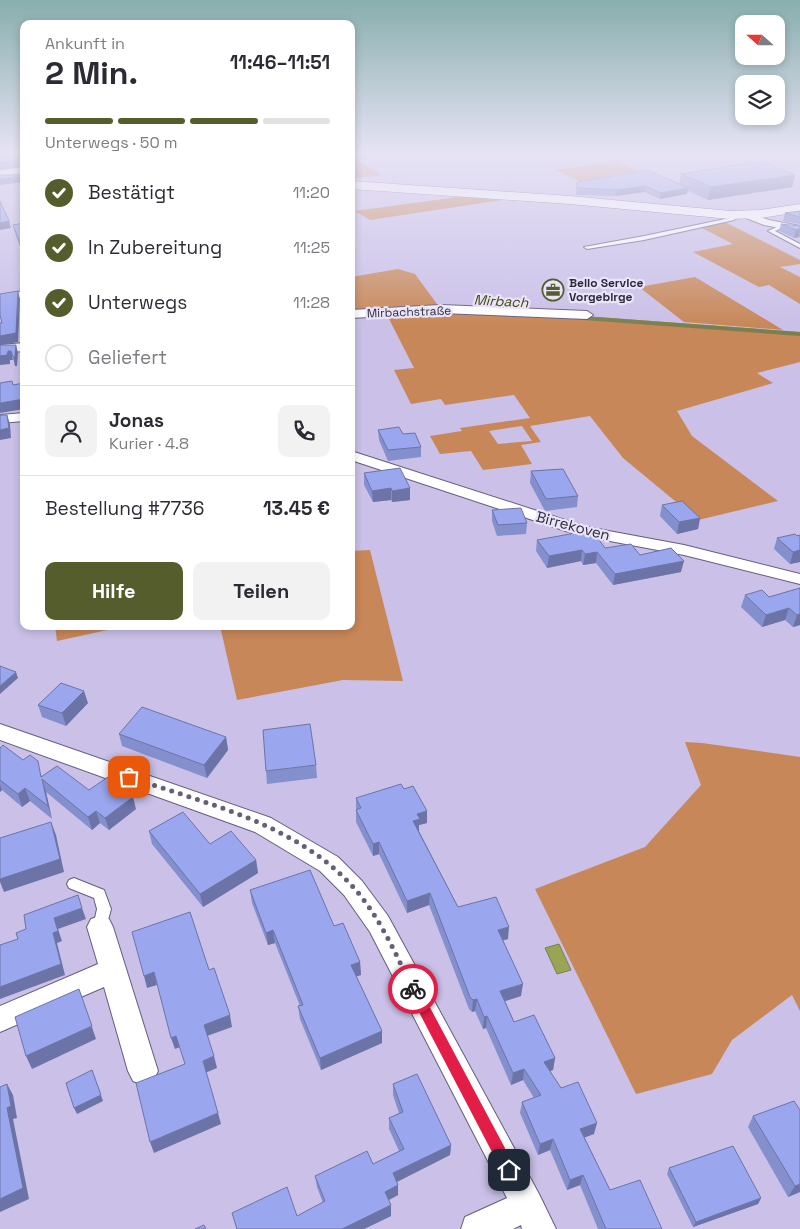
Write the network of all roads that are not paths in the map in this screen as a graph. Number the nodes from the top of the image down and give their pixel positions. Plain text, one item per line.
1 (694, 211) edge
2 (776, 211) edge
3 (743, 216) junction
4 (783, 226) junction
5 (800, 229) edge
6 (800, 246) edge
7 (587, 247) dead end
8 (20, 295) edge
9 (0, 298) edge
10 (355, 314) edge
11 (587, 315) dead end
12 (20, 347) edge
13 (0, 349) edge
14 (20, 417) edge
15 (0, 419) edge
16 (355, 456) edge
17 (800, 579) edge
18 (0, 732) edge
19 (74, 884) dead end
20 (100, 927) joint
21 (113, 970) junction
22 (0, 1019) edge
23 (143, 1071) dead end
24 (534, 1217) edge
25 (477, 1229) edge

1 - 3 street
2 - 3 street
3 - 4 street
3 - 7 lane
4 - 5 street
4 - 6 lane
8 - 9 street
10 - 11 street, Mirbachstraße
12 - 13 street
14 - 15 street
16 - 17 street, Birrekoven
18 - 24 street
19 - 20 lane
20 - 21 street
21 - 22 street
21 - 23 street
24 - 25 street

